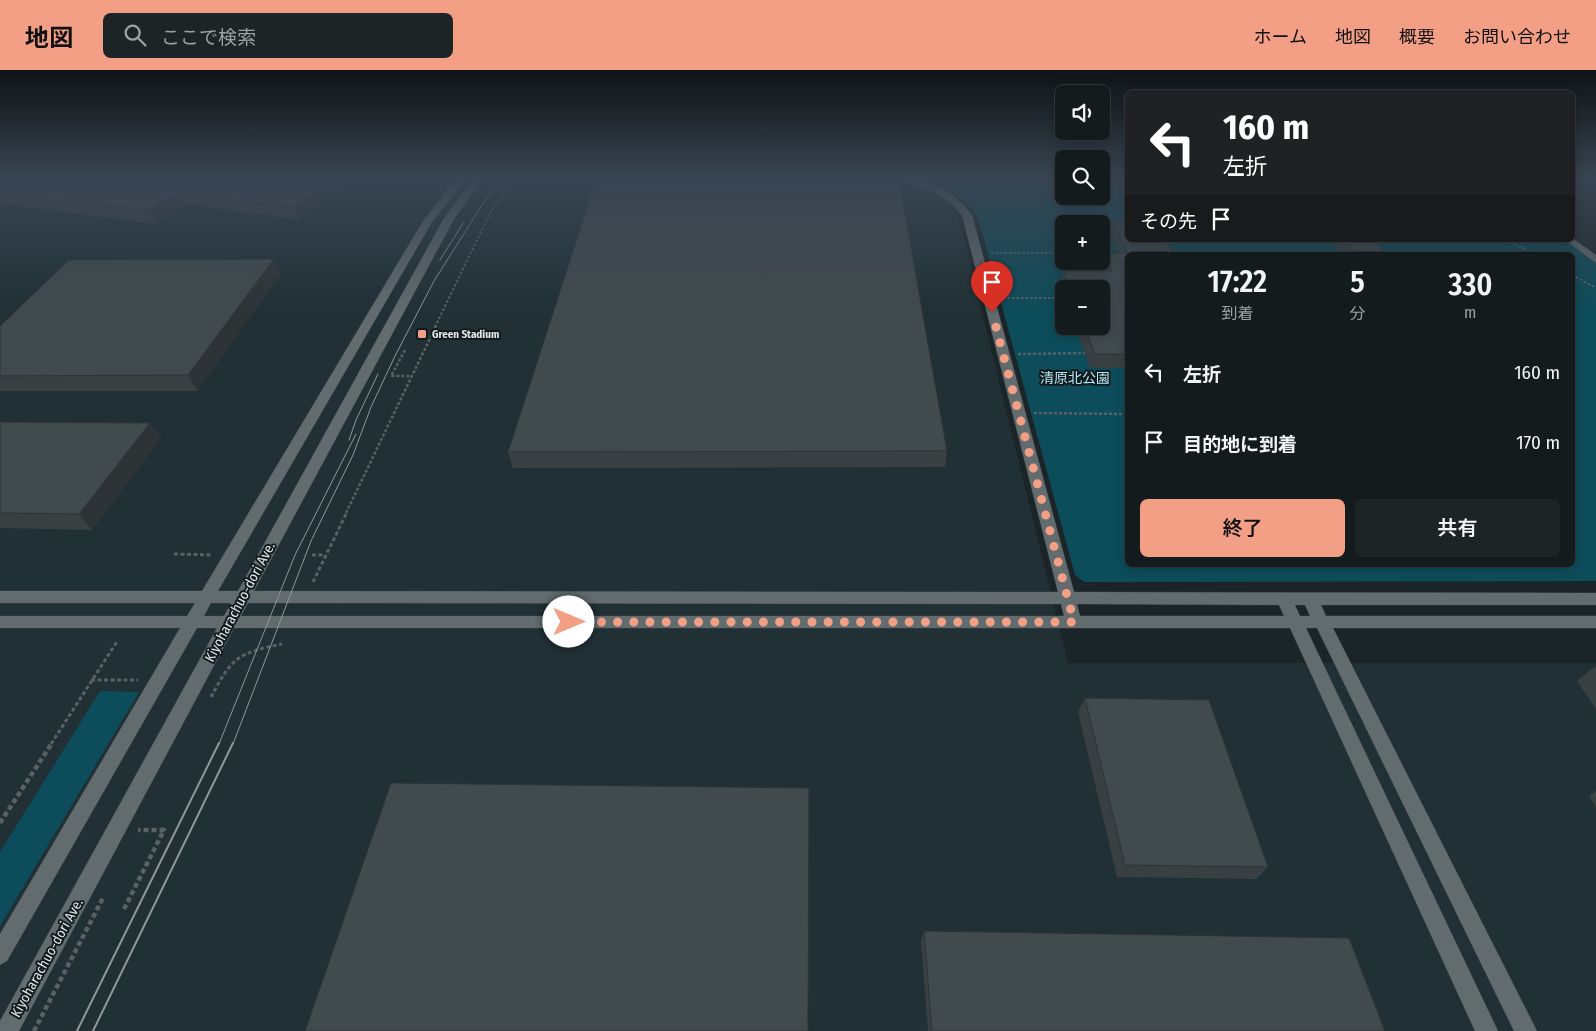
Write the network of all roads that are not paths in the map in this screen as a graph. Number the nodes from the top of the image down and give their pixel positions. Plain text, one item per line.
1 (427, 223) edge
2 (446, 223) edge
3 (969, 223) edge
4 (1573, 242) edge
5 (1596, 260) edge
6 (0, 597) edge
7 (207, 597) junction
8 (242, 597) junction
9 (1068, 598) junction
10 (1284, 599) junction
11 (1310, 599) junction
12 (1596, 599) edge
13 (1294, 621) junction
14 (0, 622) edge
15 (192, 622) junction
16 (229, 622) junction
17 (1074, 622) junction
18 (1322, 622) junction
19 (1596, 622) edge
20 (0, 954) edge
21 (7, 1031) edge
22 (1487, 1031) edge
23 (1526, 1031) edge

1 - 7 street, Kiyoharachuo-dori Ave.
2 - 8 street, Kiyoharachuo-dori Ave.
3 - 9 street
4 - 5 street
6 - 7 street
7 - 8 street
7 - 15 street, Kiyoharachuo-dori Ave.
8 - 9 street
8 - 16 street, Kiyoharachuo-dori Ave.
9 - 10 street
9 - 17 street
10 - 11 street
10 - 13 street
11 - 12 street
11 - 18 street
13 - 17 street
13 - 18 street
13 - 22 street
14 - 15 street
15 - 16 street
15 - 20 street, Kiyoharachuo-dori Ave.
16 - 17 street
16 - 21 street, Kiyoharachuo-dori Ave.
18 - 19 street
18 - 23 street

